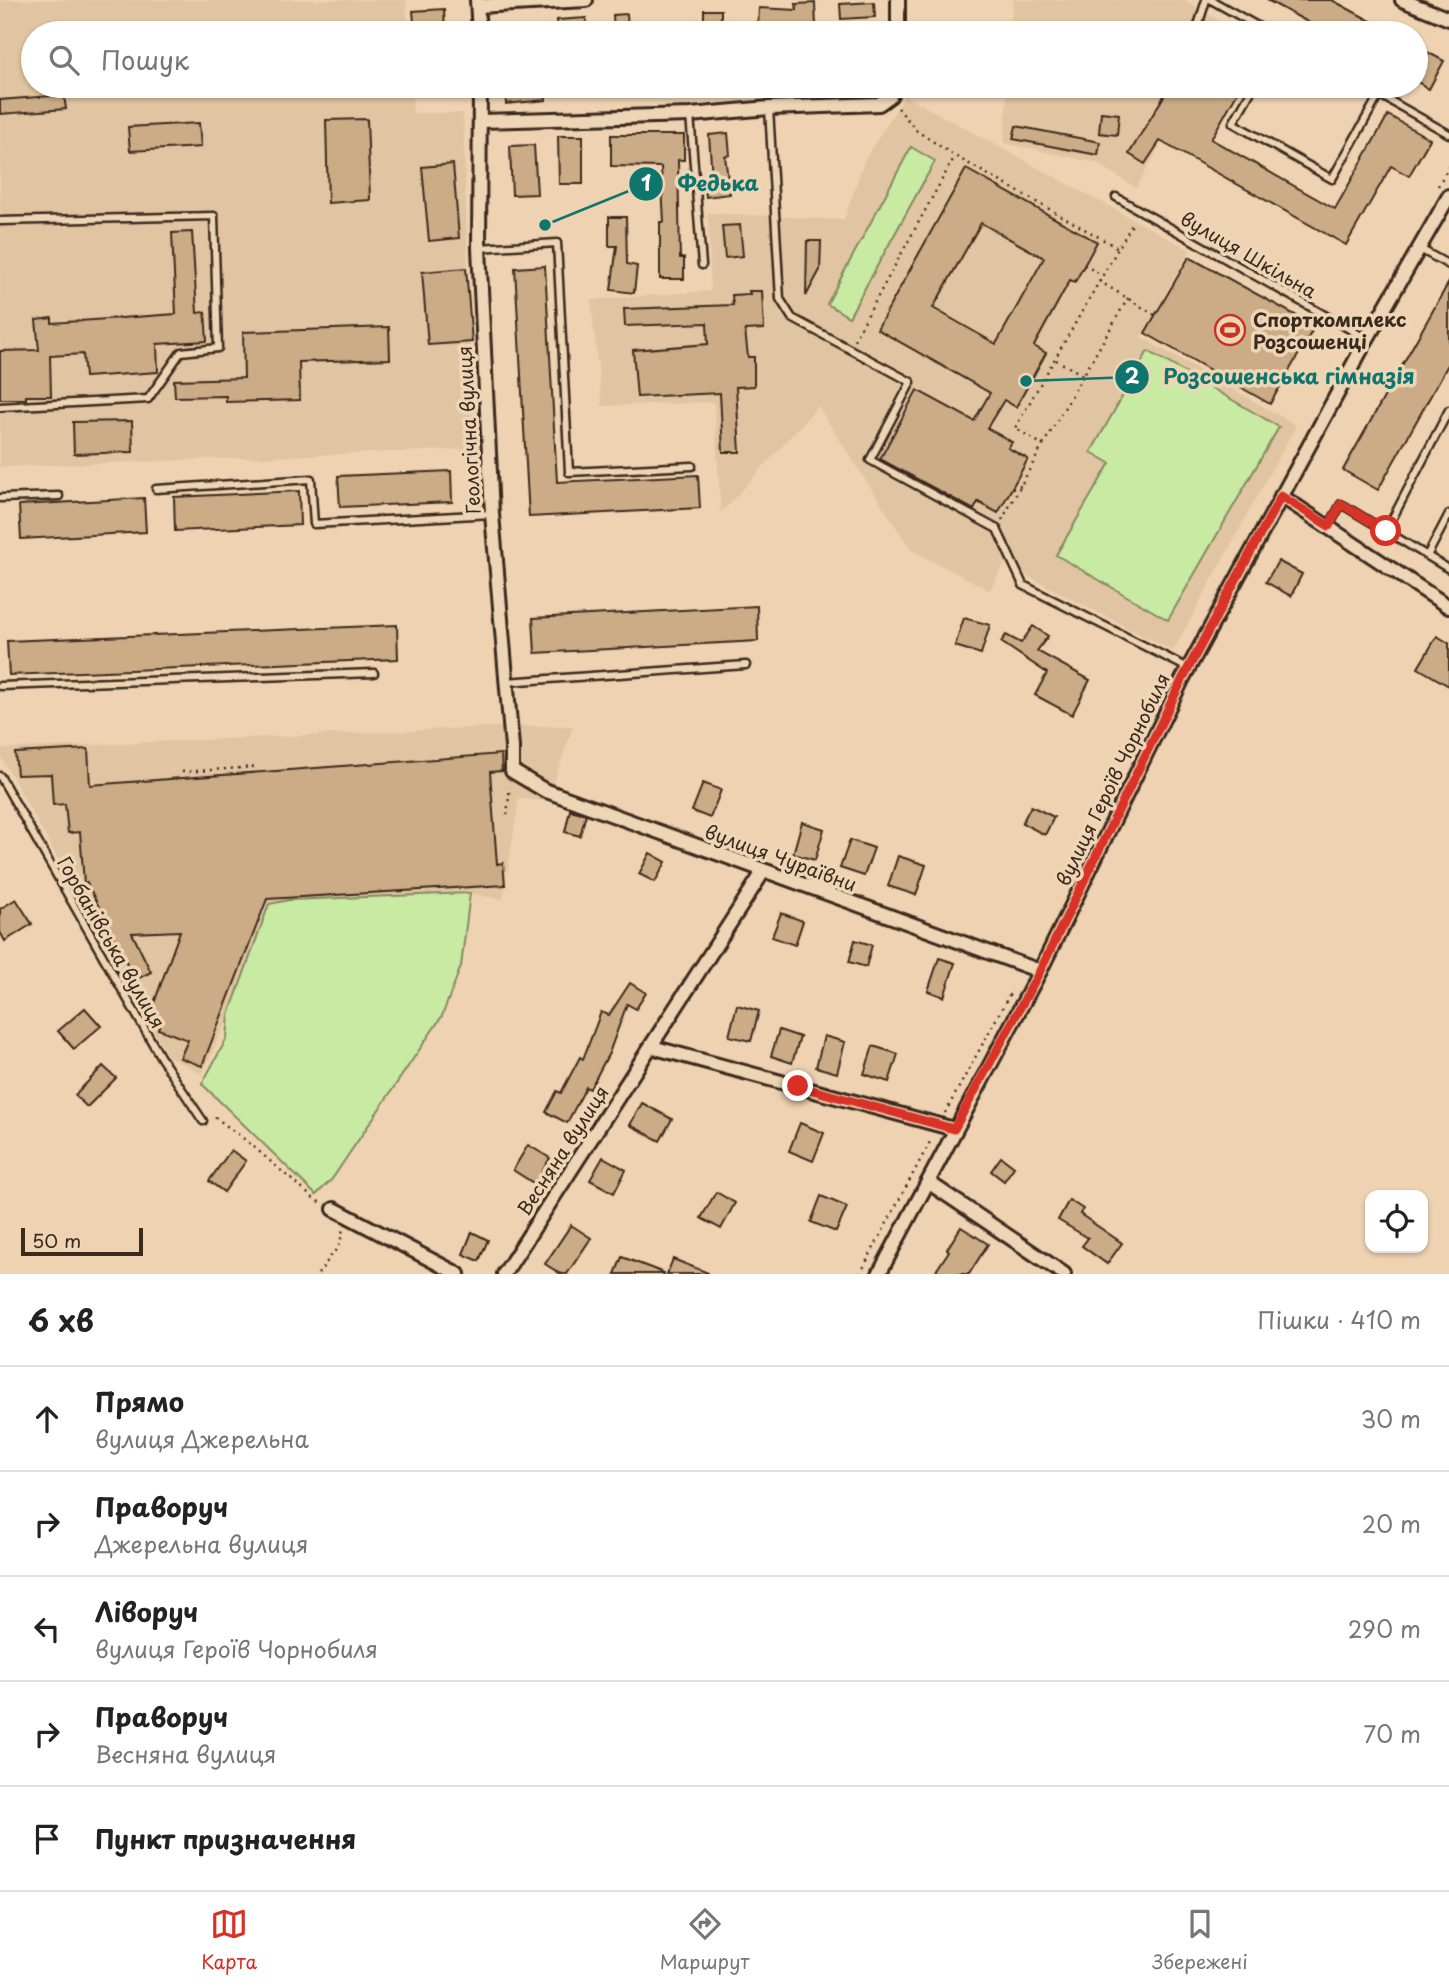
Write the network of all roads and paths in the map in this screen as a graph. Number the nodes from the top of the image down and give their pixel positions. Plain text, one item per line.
1 (586, 0) edge
2 (898, 0) edge
3 (1209, 0) edge
4 (1402, 0) edge
5 (533, 2) edge
6 (477, 3) edge
7 (1449, 19) edge
8 (478, 21) edge
9 (898, 21) edge
10 (1200, 21) edge
11 (1248, 21) edge
12 (480, 98) edge
13 (885, 98) edge
14 (897, 98) edge
15 (1247, 98) edge
16 (1377, 98) edge
17 (1384, 98) edge
18 (769, 108) junction
19 (690, 115) junction
20 (481, 121) junction
21 (1449, 134) edge
22 (955, 156) junction
23 (1449, 196) edge
24 (1116, 197) dead end
25 (0, 222) edge
26 (1134, 222) dead end
27 (479, 248) junction
28 (1118, 248) junction
29 (1420, 249) junction
30 (702, 265) dead end
31 (1084, 265) dead end
32 (1449, 265) edge
33 (1102, 275) junction
34 (1099, 281) junction
35 (1128, 298) junction
36 (1155, 315) dead end
37 (1367, 339) junction
38 (849, 349) junction
39 (1054, 359) junction
40 (1083, 375) junction
41 (0, 407) edge
42 (1449, 410) edge
43 (1043, 444) junction
44 (692, 466) dead end
45 (1021, 486) junction
46 (1012, 488) dead end
47 (156, 489) dead end
48 (59, 496) dead end
49 (1281, 496) junction
50 (0, 498) edge
51 (492, 514) junction
52 (1449, 514) edge
53 (1329, 526) junction
54 (997, 529) junction
55 (1386, 531) junction
56 (1427, 556) junction
57 (1449, 569) edge
58 (1448, 602) edge
59 (746, 665) dead end
60 (1188, 668) junction
61 (374, 673) dead end
62 (506, 682) junction
63 (0, 686) edge
64 (255, 767) dead end
65 (512, 771) junction
66 (182, 772) dead end
67 (0, 776) edge
68 (507, 815) dead end
69 (763, 872) junction
70 (1040, 971) junction
71 (652, 1047) junction
72 (207, 1112) dead end
73 (203, 1121) dead end
74 (954, 1129) junction
75 (928, 1182) junction
76 (340, 1212) junction
77 (318, 1274) edge
78 (457, 1274) edge
79 (504, 1274) edge
80 (879, 1274) edge
81 (1064, 1274) edge

1 - 5 street
2 - 9 street
3 - 10 lane
3 - 11 lane
4 - 7 street
5 - 6 street
6 - 8 street
12 - 20 street, Геологічна вулиця
13 - 18 street
14 - 22 path
15 - 16 lane
17 - 21 lane
18 - 19 street
18 - 38 lane
19 - 20 street
19 - 30 lane
20 - 27 street, Геологічна вулиця
22 - 28 path
22 - 38 path
23 - 29 street, вулиця Героїв Чорнобиля
24 - 37 lane, вулиця Шкільна
25 - 41 lane
26 - 28 path
27 - 44 lane
27 - 51 street, Геологічна вулиця
28 - 33 path
29 - 32 lane
29 - 37 street, вулиця Героїв Чорнобиля
31 - 33 path
33 - 34 path
34 - 35 path
34 - 39 path
35 - 36 path
35 - 40 path
37 - 49 street, вулиця Героїв Чорнобиля
38 - 54 lane
39 - 40 path
39 - 43 path
40 - 43 path
42 - 55 lane
43 - 45 path
45 - 46 path
45 - 54 path
47 - 51 lane
48 - 50 lane
49 - 53 street
49 - 60 street, вулиця Героїв Чорнобиля
51 - 62 street, Геологічна вулиця
52 - 56 lane
53 - 55 lane
53 - 58 street
54 - 60 lane
55 - 56 lane
56 - 57 lane
59 - 62 lane
60 - 70 street, вулиця Героїв Чорнобиля
61 - 63 lane
62 - 65 street, Геологічна вулиця
64 - 66 path
65 - 68 path
65 - 69 street, вулиця Чураївни
67 - 73 lane, Горбанівська вулиця
69 - 70 street, вулиця Чураївни
69 - 71 street, Весняна вулиця
70 - 74 street, вулиця Героїв Чорнобиля
71 - 74 street
71 - 79 street, Весняна вулиця
72 - 76 path
74 - 75 street, вулиця Героїв Чорнобиля
75 - 80 street, вулиця Героїв Чорнобиля
75 - 81 street
76 - 77 path
76 - 78 street

